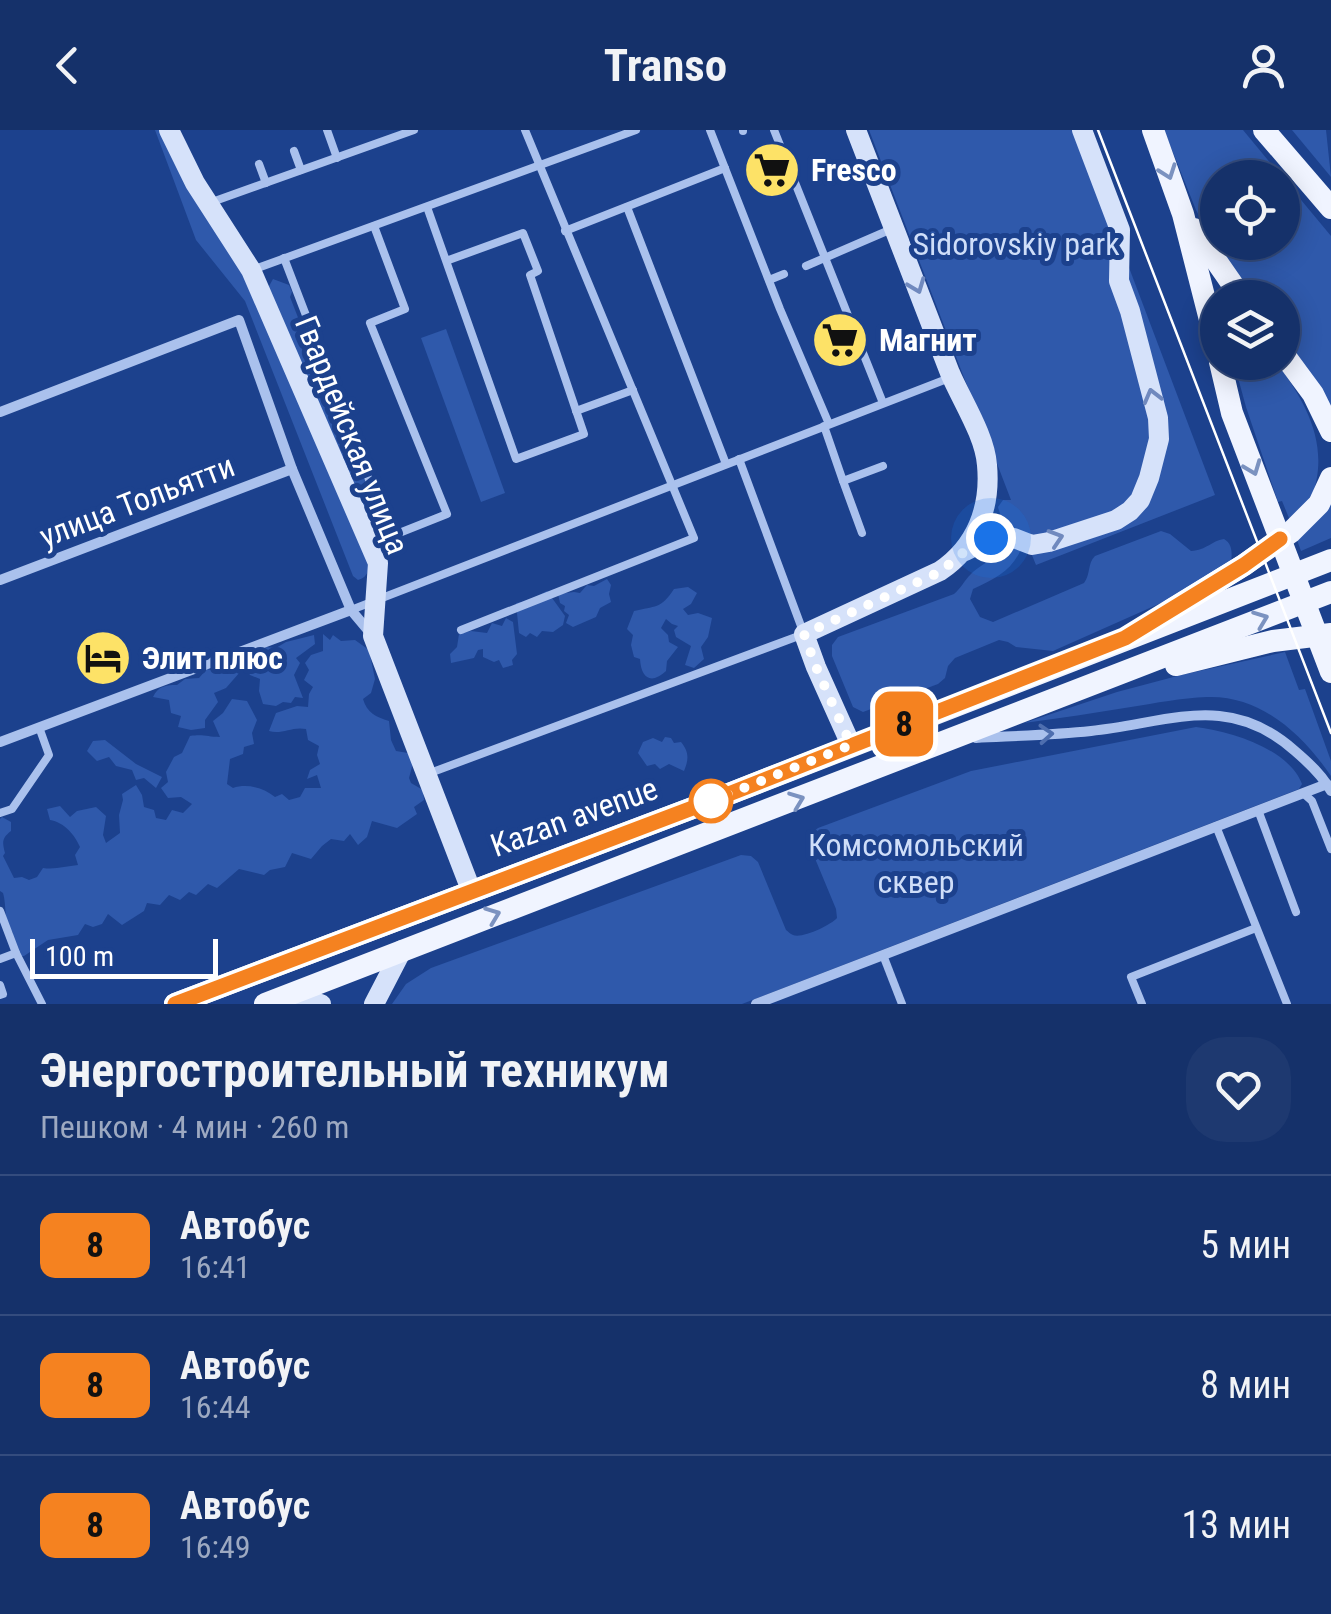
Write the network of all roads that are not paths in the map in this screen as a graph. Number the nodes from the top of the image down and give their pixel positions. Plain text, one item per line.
1 (169, 130) edge
2 (327, 130) edge
3 (414, 130) edge
4 (524, 130) edge
5 (636, 130) edge
6 (710, 130) edge
7 (774, 130) edge
8 (856, 130) edge
9 (1082, 130) edge
10 (1153, 130) edge
11 (1264, 130) edge
12 (294, 151) dead end
13 (336, 158) junction
14 (259, 164) dead end
15 (539, 167) junction
16 (724, 168) junction
17 (302, 170) junction
18 (266, 183) junction
19 (208, 204) junction
20 (427, 207) junction
21 (626, 207) junction
22 (1331, 208) edge
23 (1183, 214) junction
24 (374, 226) junction
25 (894, 228) junction
26 (565, 231) junction
27 (284, 258) junction
28 (826, 258) junction
29 (446, 261) junction
30 (806, 266) dead end
31 (252, 270) junction
32 (784, 274) dead end
33 (769, 280) junction
34 (1229, 280) edge
35 (1200, 281) edge
36 (1300, 376) edge
37 (952, 377) junction
38 (1224, 380) edge
39 (633, 390) junction
40 (884, 403) junction
41 (576, 411) junction
42 (0, 412) edge
43 (826, 425) junction
44 (1331, 431) edge
45 (738, 460) junction
46 (726, 464) junction
47 (883, 466) dead end
48 (292, 470) junction
49 (1331, 478) edge
50 (843, 481) junction
51 (673, 485) junction
52 (986, 494) junction
53 (862, 532) dead end
54 (391, 536) junction
55 (1014, 538) junction
56 (370, 545) junction
57 (964, 552) junction
58 (1331, 560) edge
59 (0, 580) edge
60 (1331, 592) edge
61 (376, 600) junction
62 (351, 610) junction
63 (461, 630) dead end
64 (804, 634) junction
65 (1331, 634) edge
66 (373, 636) junction
67 (1125, 638) junction
68 (1331, 672) edge
69 (1104, 680) junction
70 (39, 727) junction
71 (948, 740) junction
72 (0, 742) edge
73 (851, 745) junction
74 (426, 775) junction
75 (1329, 787) edge
76 (1303, 793) junction
77 (1258, 810) junction
78 (0, 813) edge
79 (1216, 826) junction
80 (1331, 849) edge
81 (472, 890) junction
82 (0, 911) edge
83 (1296, 912) dead end
84 (1256, 928) junction
85 (402, 950) junction
86 (16, 953) junction
87 (883, 955) junction
88 (0, 959) edge
89 (0, 985) edge
90 (0, 995) edge
91 (274, 1001) edge
92 (42, 1004) edge
93 (175, 1004) edge
94 (321, 1004) edge
95 (374, 1004) edge
96 (756, 1004) edge
97 (902, 1004) edge
98 (1142, 1004) edge
99 (1287, 1004) edge

1 - 19 street, Гвардейская улица
2 - 13 lane
3 - 13 lane
4 - 15 lane
5 - 15 lane
6 - 16 lane
7 - 28 lane
8 - 25 street
55 -> 9 street
10 -> 23 main road
11 - 22 main road
12 - 17 lane
13 - 17 lane
14 - 18 lane
15 - 20 lane
15 - 26 lane
16 - 21 lane
16 - 33 lane
17 - 18 lane
18 - 19 lane
19 - 31 street, Гвардейская улица
20 - 24 lane
20 - 29 lane
21 - 26 lane
21 - 46 lane
23 - 34 main road
23 - 35 main road
24 - 27 lane
24 - 54 lane
25 - 28 lane
25 -> 37 street
26 - 39 lane
27 - 31 lane
27 - 54 lane
28 - 30 lane
28 - 40 lane
29 - 41 lane
29 - 41 lane
31 - 56 street, Гвардейская улица
32 - 33 lane
33 - 43 lane
36 - 44 main road
37 - 40 lane
37 - 52 street
38 -> 68 main road
39 - 41 lane
39 - 51 lane
40 - 43 lane
42 - 48 street
43 - 45 lane
43 - 50 lane
45 - 46 lane
45 - 64 lane
46 - 51 lane
47 - 50 lane
48 - 59 street, улица Тольятти
48 - 62 street
49 - 67 main road
50 - 53 lane
51 - 61 lane
51 - 63 lane
52 - 55 street
52 - 57 street
54 - 56 lane
55 - 57 street
56 - 61 street, Гвардейская улица
57 - 64 street
58 - 67 main road, Kazan avenue
69 -> 60 main road, Kazan avenue
61 - 62 lane
61 - 66 street, Гвардейская улица
62 - 66 street
62 - 70 street
64 - 73 street
64 - 74 lane
65 - 69 main road
66 - 74 street, Гвардейская улица
67 - 73 main road, Kazan avenue
69 - 71 main road, Kazan avenue
70 - 72 street
70 - 78 lane
71 -> 75 street
85 -> 71 main road, Kazan avenue
73 - 81 main road, Kazan avenue
74 - 81 street, Гвардейская улица
75 - 76 street
76 - 77 street
76 - 80 lane
77 - 79 street
77 - 83 lane
79 - 84 lane
79 - 87 street
81 - 93 main road, Kazan avenue
82 - 86 lane
84 - 98 lane
84 - 99 lane
85 - 91 main road, Kazan avenue
85 - 95 street
86 - 88 lane
86 - 92 lane
87 - 96 street
87 - 97 lane
89 - 90 lane
91 - 94 street

